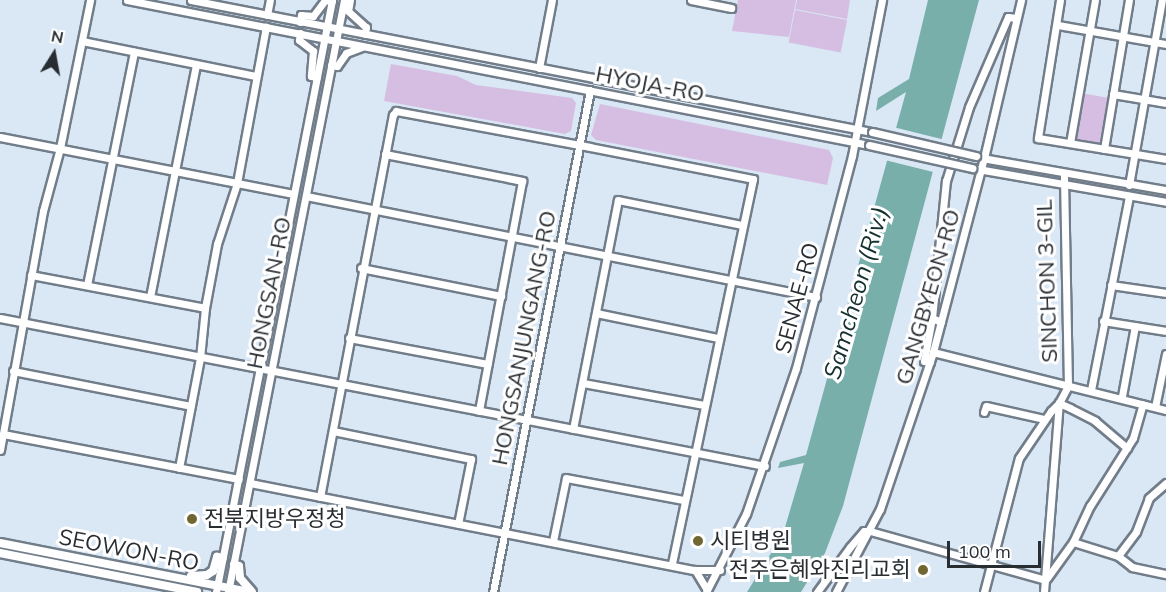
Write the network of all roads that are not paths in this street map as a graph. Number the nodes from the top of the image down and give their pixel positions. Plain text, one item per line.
1 (90, 0) edge
2 (127, 0) edge
3 (191, 0) edge
4 (270, 0) edge
5 (332, 0) edge
6 (344, 0) edge
7 (350, 0) edge
8 (552, 0) edge
9 (692, 0) edge
10 (882, 0) edge
11 (1020, 0) edge
12 (1060, 0) edge
13 (1095, 0) edge
14 (1129, 0) edge
15 (1162, 1) edge
16 (730, 8) dead end
17 (267, 15) junction
18 (1016, 18) junction
19 (300, 22) junction
20 (1058, 25) junction
21 (266, 27) junction
22 (327, 27) junction
23 (339, 29) junction
24 (1090, 30) junction
25 (300, 33) junction
26 (364, 34) junction
27 (1123, 36) junction
28 (325, 38) junction
29 (336, 40) junction
30 (82, 41) junction
31 (1155, 42) junction
32 (1166, 44) edge
33 (365, 45) junction
34 (134, 52) junction
35 (196, 64) junction
36 (331, 65) junction
37 (539, 68) junction
38 (256, 76) junction
39 (317, 77) junction
40 (590, 90) junction
41 (1113, 94) junction
42 (1144, 100) junction
43 (1166, 104) edge
44 (856, 129) junction
45 (0, 137) edge
46 (853, 142) junction
47 (1070, 143) junction
48 (580, 145) junction
49 (60, 148) junction
50 (1104, 149) junction
51 (385, 154) junction
52 (1134, 154) junction
53 (113, 158) junction
54 (984, 158) junction
55 (1166, 159) edge
56 (981, 169) junction
57 (176, 170) junction
58 (1064, 174) junction
59 (237, 183) junction
60 (1129, 185) junction
61 (1062, 186) junction
62 (1166, 190) edge
63 (294, 194) junction
64 (306, 196) junction
65 (1129, 196) junction
66 (1166, 202) edge
67 (373, 211) junction
68 (742, 225) junction
69 (512, 239) junction
70 (561, 249) junction
71 (607, 257) junction
72 (361, 268) junction
73 (31, 274) junction
74 (730, 280) junction
75 (87, 285) junction
76 (1111, 285) junction
77 (1166, 293) edge
78 (501, 296) junction
79 (150, 297) junction
80 (816, 297) junction
81 (205, 308) junction
82 (596, 313) junction
83 (0, 318) edge
84 (932, 318) junction
85 (1103, 321) junction
86 (941, 322) junction
87 (22, 323) junction
88 (1135, 326) junction
89 (1166, 331) edge
90 (349, 338) junction
91 (718, 338) junction
92 (933, 352) junction
93 (1166, 354) edge
94 (200, 358) junction
95 (930, 362) junction
96 (488, 364) junction
97 (260, 369) junction
98 (13, 371) junction
99 (272, 371) junction
100 (583, 383) junction
101 (341, 385) junction
102 (1068, 386) junction
103 (1091, 390) junction
104 (1122, 396) junction
105 (1059, 403) junction
106 (1143, 404) junction
107 (191, 405) junction
108 (704, 405) junction
109 (1155, 407) junction
110 (1166, 410) edge
111 (479, 411) junction
112 (984, 411) dead end
113 (1044, 419) junction
114 (526, 420) junction
115 (573, 429) junction
116 (333, 431) junction
117 (3, 434) junction
118 (1127, 448) junction
119 (0, 450) edge
120 (693, 452) junction
121 (765, 466) junction
122 (179, 468) junction
123 (239, 479) junction
124 (250, 483) junction
125 (1166, 483) edge
126 (320, 497) junction
127 (684, 500) junction
128 (458, 524) junction
129 (870, 531) junction
130 (505, 532) junction
131 (553, 541) junction
132 (1073, 542) junction
133 (0, 543) edge
134 (0, 553) edge
135 (1118, 556) junction
136 (223, 558) junction
137 (234, 564) junction
138 (990, 564) junction
139 (672, 565) junction
140 (694, 570) junction
141 (720, 570) junction
142 (1166, 574) edge
143 (184, 579) junction
144 (1046, 580) junction
145 (217, 589) edge
146 (229, 590) edge
147 (707, 591) edge
148 (193, 592) edge
149 (251, 592) edge
150 (493, 592) edge
151 (817, 592) edge
152 (836, 592) edge
153 (984, 592) edge
154 (1044, 592) edge

1 - 30 street
2 - 21 street, HYOJA-RO
3 - 17 street, HYOJA-RO
4 - 17 street
5 - 19 street
5 - 22 street, HONGSAN-RO
6 - 23 street, HONGSAN-RO
7 - 26 street
8 - 37 street
9 - 16 street
10 - 44 street, SENAE-RO
11 - 18 street, GANGBYEON-RO
12 - 20 street
13 - 24 street
14 - 27 street
15 - 31 street
17 - 19 street, HYOJA-RO
18 - 54 street, GANGBYEON-RO
18 - 84 street
19 - 22 street, HYOJA-RO
20 - 24 street
20 - 47 street
21 - 25 street, HYOJA-RO
21 - 38 street
22 - 23 street, HYOJA-RO
22 - 28 street, HONGSAN-RO
23 - 26 street, HYOJA-RO
23 - 29 street, HONGSAN-RO
24 - 27 street
24 - 47 street
25 - 28 street, HYOJA-RO
25 - 39 street
26 - 37 street, HYOJA-RO
27 - 31 street
27 - 41 street
28 - 29 street, HYOJA-RO
28 - 39 street, HONGSAN-RO
29 - 33 street, HYOJA-RO
29 - 36 street, HONGSAN-RO
30 - 34 street
30 - 49 street
31 - 32 street
31 - 42 street
33 - 36 street
33 - 40 street, HYOJA-RO
34 - 35 street
34 - 53 street
35 - 38 street
35 - 57 street
36 - 64 street, HONGSAN-RO
37 - 44 street, HYOJA-RO
38 - 59 street
39 - 63 street, HONGSAN-RO
40 - 46 street, HYOJA-RO
40 - 48 street, HONGSANJUNGANG-RO
41 - 42 street
41 - 50 street
42 - 43 street
42 - 52 street
44 - 46 street, SENAE-RO
44 - 54 street, HYOJA-RO, bridge
45 - 49 street
46 - 56 street, HYOJA-RO, bridge
46 - 80 street, SENAE-RO
47 - 50 street
48 - 51 street
48 - 68 street
48 - 70 street, HONGSANJUNGANG-RO
49 - 53 street
49 - 73 street
50 - 52 street
51 - 67 street
51 - 69 street
52 - 55 street
52 - 60 street
53 - 57 street
53 - 75 street
54 - 56 street, GANGBYEON-RO
54 - 58 street, HYOJA-RO
56 - 61 street, HYOJA-RO
56 - 86 street, GANGBYEON-RO
57 - 59 street
57 - 79 street
58 - 60 street, HYOJA-RO
58 - 61 street, SINCHON 3-GIL
59 - 63 street
59 - 81 street
60 - 62 street, HYOJA-RO
61 - 65 street, HYOJA-RO
61 - 102 street, SINCHON 3-GIL
63 - 97 street, HONGSAN-RO
64 - 67 street
64 - 99 street, HONGSAN-RO
65 - 66 street, HYOJA-RO
65 - 76 street, SINCHON 3-GIL
67 - 69 street
67 - 72 street
68 - 71 street
68 - 74 street
69 - 70 street
69 - 78 street
70 - 71 street
70 - 114 street, HONGSANJUNGANG-RO
71 - 74 street
71 - 82 street
72 - 78 street
72 - 90 street
73 - 75 street
73 - 87 street
74 - 80 street
74 - 91 street
75 - 79 street
76 - 77 street
76 - 85 street, SINCHON 3-GIL
78 - 96 street
79 - 81 street
80 - 121 street, SENAE-RO
81 - 94 street
82 - 91 street
82 - 100 street
83 - 87 street
84 - 86 street
84 - 95 street
85 - 88 street
85 - 103 street, SINCHON 3-GIL
86 - 92 street, GANGBYEON-RO
87 - 94 street
87 - 98 street
88 - 89 street
88 - 104 street
90 - 96 street
90 - 101 street
91 - 108 street
92 - 95 street, GANGBYEON-RO
92 - 102 street, SINCHON 3-GIL
93 - 109 street
94 - 97 street
94 - 107 street
95 - 129 street, GANGBYEON-RO
96 - 111 street
97 - 99 street
97 - 123 street, HONGSAN-RO
98 - 107 street
98 - 117 street
99 - 101 street
99 - 124 street, HONGSAN-RO
100 - 108 street
100 - 115 street
101 - 111 street
101 - 116 street
102 - 103 street, SINCHON 3-GIL
102 - 105 street, SINCHON 3-GIL
103 - 104 street, SINCHON 3-GIL
104 - 106 street, SINCHON 3-GIL
105 - 113 street, SINCHON 3-GIL
105 - 118 street
105 - 144 street, SINCHON 3-GIL
106 - 109 street, SINCHON 3-GIL
106 - 118 street
107 - 122 street
108 - 120 street
109 - 110 street, SINCHON 3-GIL
111 - 114 street
112 - 113 street
113 - 138 street, SINCHON 3-GIL
114 - 115 street
114 - 130 street, HONGSANJUNGANG-RO
115 - 120 street
116 - 126 street
116 - 128 street
117 - 119 street
117 - 122 street
118 - 132 street
120 - 121 street
120 - 127 street
121 - 141 street, SENAE-RO
122 - 123 street
123 - 136 street, HONGSAN-RO
124 - 126 street
124 - 137 street, HONGSAN-RO
125 - 135 street
126 - 128 street
127 - 131 street
127 - 139 street
128 - 130 street
129 - 138 street
129 - 151 street
129 - 152 street, GANGBYEON-RO
130 - 131 street
130 - 150 street, HONGSANJUNGANG-RO
131 - 139 street
132 - 135 street
132 - 144 street
133 - 143 main road, SEOWON-RO
134 - 148 main road, SEOWON-RO
135 - 142 street
136 - 143 main road
136 - 145 street, HONGSAN-RO
137 - 146 street, HONGSAN-RO
137 - 149 main road
138 - 144 street
138 - 153 street, SINCHON 3-GIL
139 - 140 street
140 - 141 street
140 - 147 street
141 - 147 street, SENAE-RO
143 - 145 main road, SEOWON-RO
144 - 154 street, SINCHON 3-GIL
145 - 146 main road, SEOWON-RO
146 - 149 main road, SEOWON-RO

